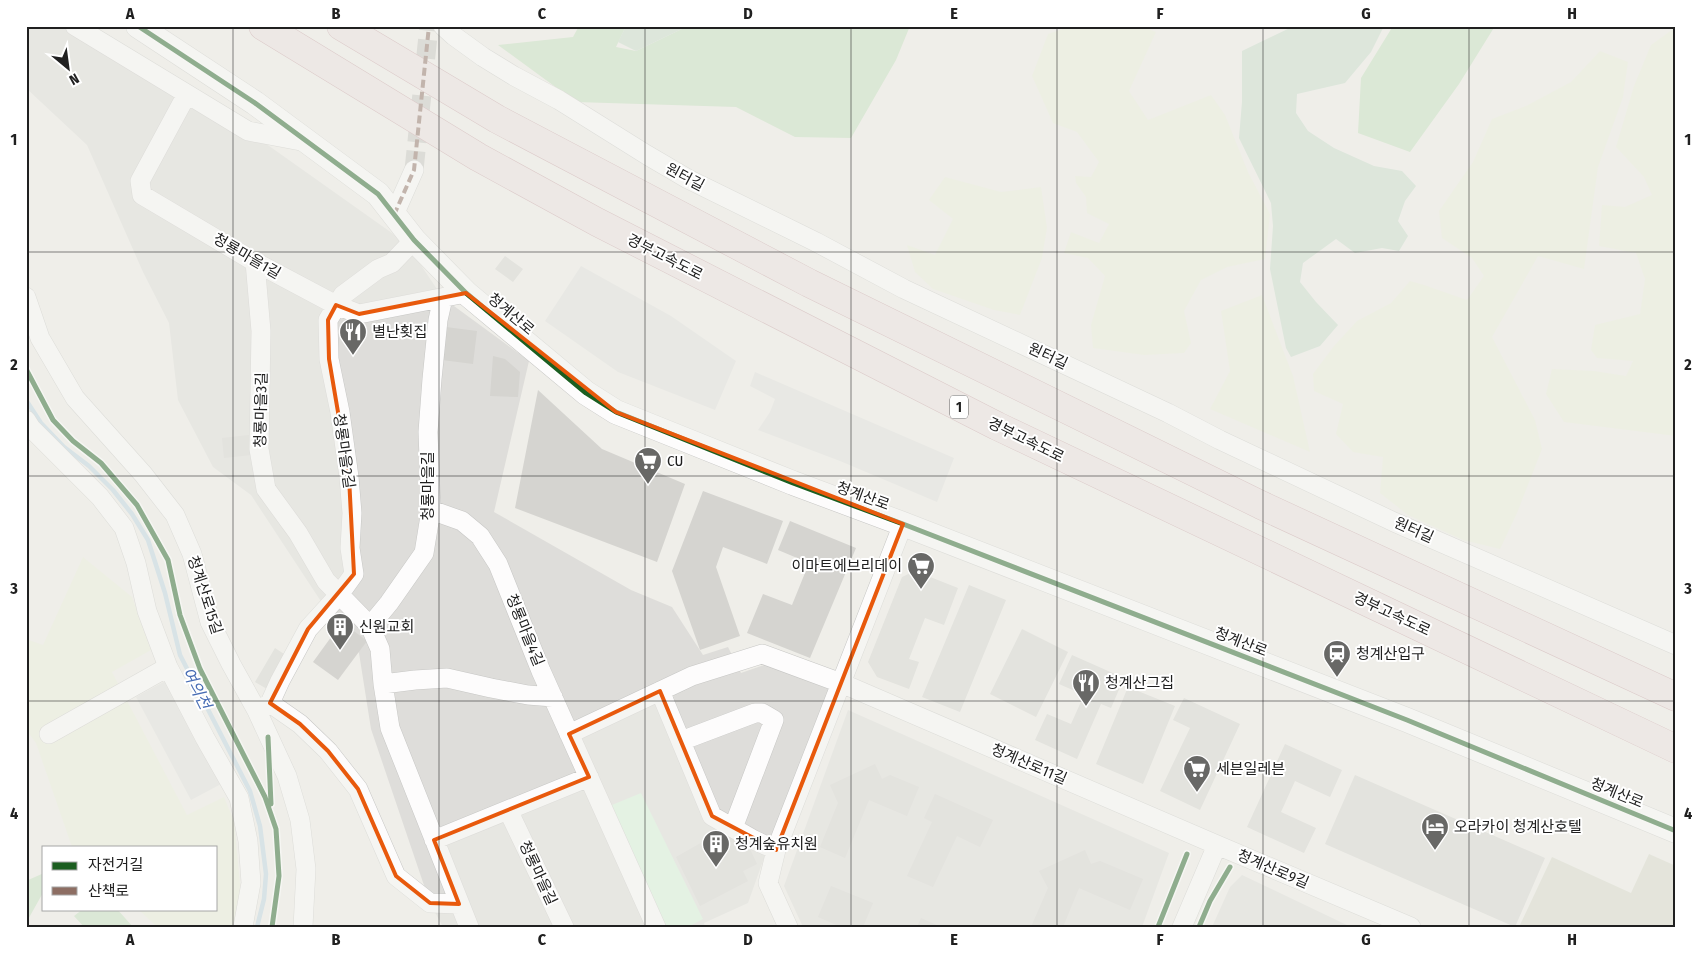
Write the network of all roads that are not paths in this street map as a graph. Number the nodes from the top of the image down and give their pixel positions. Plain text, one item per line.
1 (75, 26) edge
2 (138, 26) edge
3 (263, 26) edge
4 (341, 26) edge
5 (443, 26) edge
6 (187, 94) junction
7 (306, 142) junction
8 (414, 170) tunnel mouth
9 (394, 215) junction
10 (414, 240) junction
11 (255, 262) junction
12 (466, 293) junction
13 (26, 297) edge
14 (443, 298) junction
15 (336, 305) junction
16 (26, 420) edge
17 (431, 510) junction
18 (903, 524) junction
19 (339, 595) junction
20 (370, 626) junction
21 (1676, 645) edge
22 (168, 667) junction
23 (841, 683) junction
24 (383, 684) junction
25 (660, 691) junction
26 (553, 697) junction
27 (1676, 697) edge
28 (263, 707) junction
29 (50, 734) dead end
30 (569, 734) junction
31 (681, 742) junction
32 (1676, 749) edge
33 (589, 777) junction
34 (508, 810) junction
35 (733, 828) junction
36 (1676, 830) edge
37 (434, 840) junction
38 (1217, 845) junction
39 (776, 850) junction
40 (459, 904) junction
41 (243, 927) edge
42 (303, 927) edge
43 (469, 927) edge
44 (564, 927) edge
45 (656, 927) edge
46 (788, 927) edge
47 (1182, 927) edge
48 (1411, 927) edge

1 - 6 street
2 - 7 street, 청계산로
3 - 32 highway, 경부고속도로 / 1
4 - 27 highway
5 - 21 street, 원터길
6 - 7 street
6 - 11 street, 청룡마을1길
7 - 9 street, 청계산로
8 - 9 street
9 - 10 street, 청계산로
10 - 12 street, 청계산로
10 - 15 street
11 - 15 street, 청룡마을1길
11 - 19 street, 청룡마을3길
12 - 14 street, 청룡마을1길
12 - 18 street, 청계산로
13 - 28 street, 청계산로15길
14 - 15 street, 청룡마을1길
14 - 17 street, 청룡마을길
15 - 19 street, 청룡마을2길
16 - 22 street
17 - 20 street, 청룡마을길
17 - 26 street, 청룡마을4길
18 - 23 street
18 - 36 street, 청계산로
19 - 20 street, 청룡마을3길
19 - 28 street
20 - 24 street
22 - 29 street
22 - 41 street
23 - 25 street, 청계산로11길
23 - 38 street, 청계산로11길
23 - 39 street
24 - 26 street
24 - 37 street
25 - 30 street
25 - 31 street
26 - 30 street, 청룡마을4길
28 - 40 street
28 - 42 street, 청계산로15길
30 - 33 street, 청룡마을4길
31 - 35 street
31 - 35 street
33 - 34 street
33 - 45 street, 청룡마을4길
34 - 37 street
34 - 44 street, 청룡마을길
35 - 39 street
37 - 40 street
38 - 47 street, 청계산로9길
38 - 48 street, 청계산로9길
39 - 46 street
40 - 43 street

